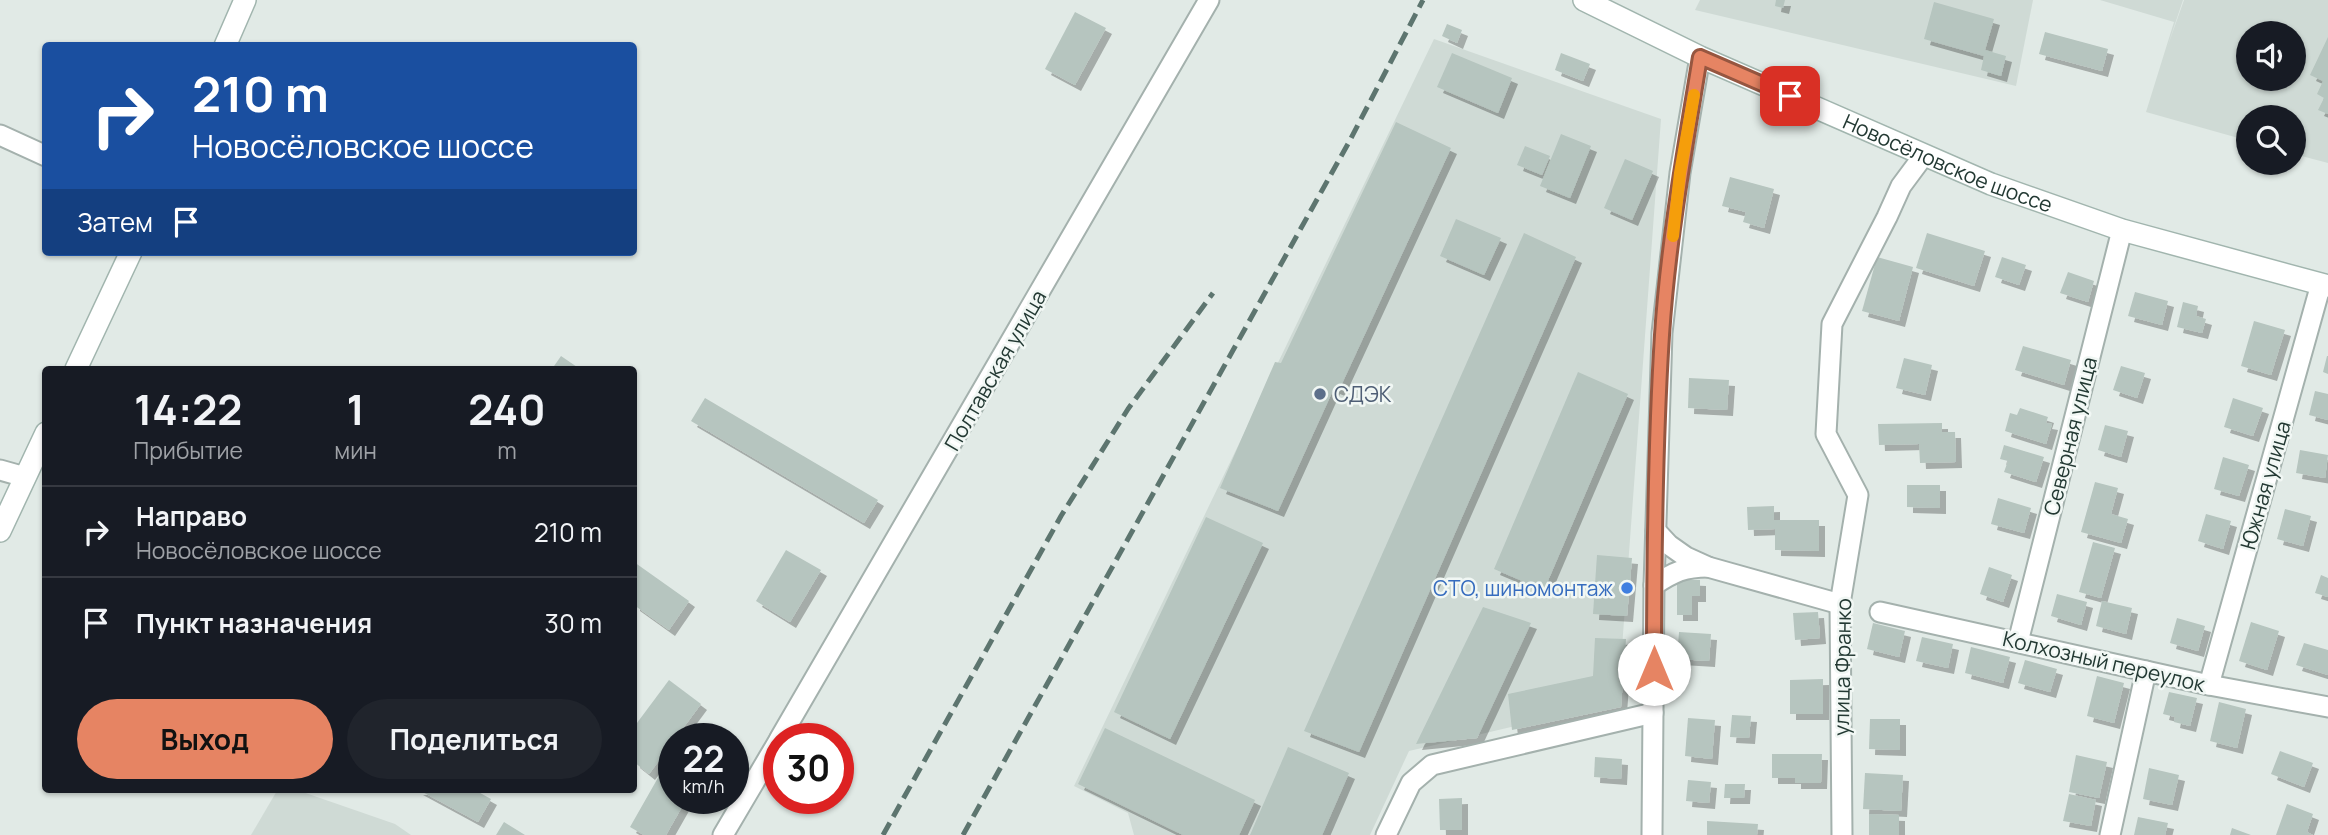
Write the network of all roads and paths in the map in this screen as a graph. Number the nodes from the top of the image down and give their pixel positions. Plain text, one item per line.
1 (245, 0) edge
2 (1209, 0) edge
3 (1584, 0) edge
4 (227, 42) edge
5 (1700, 57) junction
6 (0, 135) edge
7 (42, 154) edge
8 (1924, 155) junction
9 (2122, 230) junction
10 (129, 256) edge
11 (2325, 285) edge
12 (76, 366) edge
13 (42, 441) edge
14 (0, 470) edge
15 (25, 477) junction
16 (0, 531) edge
17 (1656, 531) junction
18 (1708, 567) junction
19 (1654, 585) junction
20 (1840, 604) junction
21 (1880, 612) dead end
22 (2018, 642) junction
23 (2146, 671) junction
24 (2210, 685) junction
25 (2328, 707) edge
26 (1653, 713) junction
27 (788, 723) edge
28 (763, 766) edge
29 (723, 835) edge
30 (1386, 835) edge
31 (1652, 835) edge
32 (1842, 835) edge
33 (2110, 835) edge

1 - 4 main road
2 - 27 street, Полтавская улица
3 - 5 main road, Новосёловское шоссе
5 - 8 main road, Новосёловское шоссе
5 - 17 street
6 - 7 street
8 - 9 main road, Новосёловское шоссе
8 - 20 street, улица Франко
9 - 11 main road, Новосёловское шоссе
9 - 22 street, Северная улица
10 - 12 main road
11 - 24 street, Южная улица
13 - 15 main road
14 - 15 street
15 - 16 main road
17 - 18 street
17 - 19 street
18 - 19 street
18 - 20 street
19 - 26 street
20 - 32 street, улица Франко
21 - 22 street, Колхозный переулок
22 - 23 street, Колхозный переулок
23 - 24 street, Колхозный переулок
23 - 33 street
24 - 25 street, Колхозный переулок
26 - 30 street
26 - 31 street
28 - 29 street, Полтавская улица

